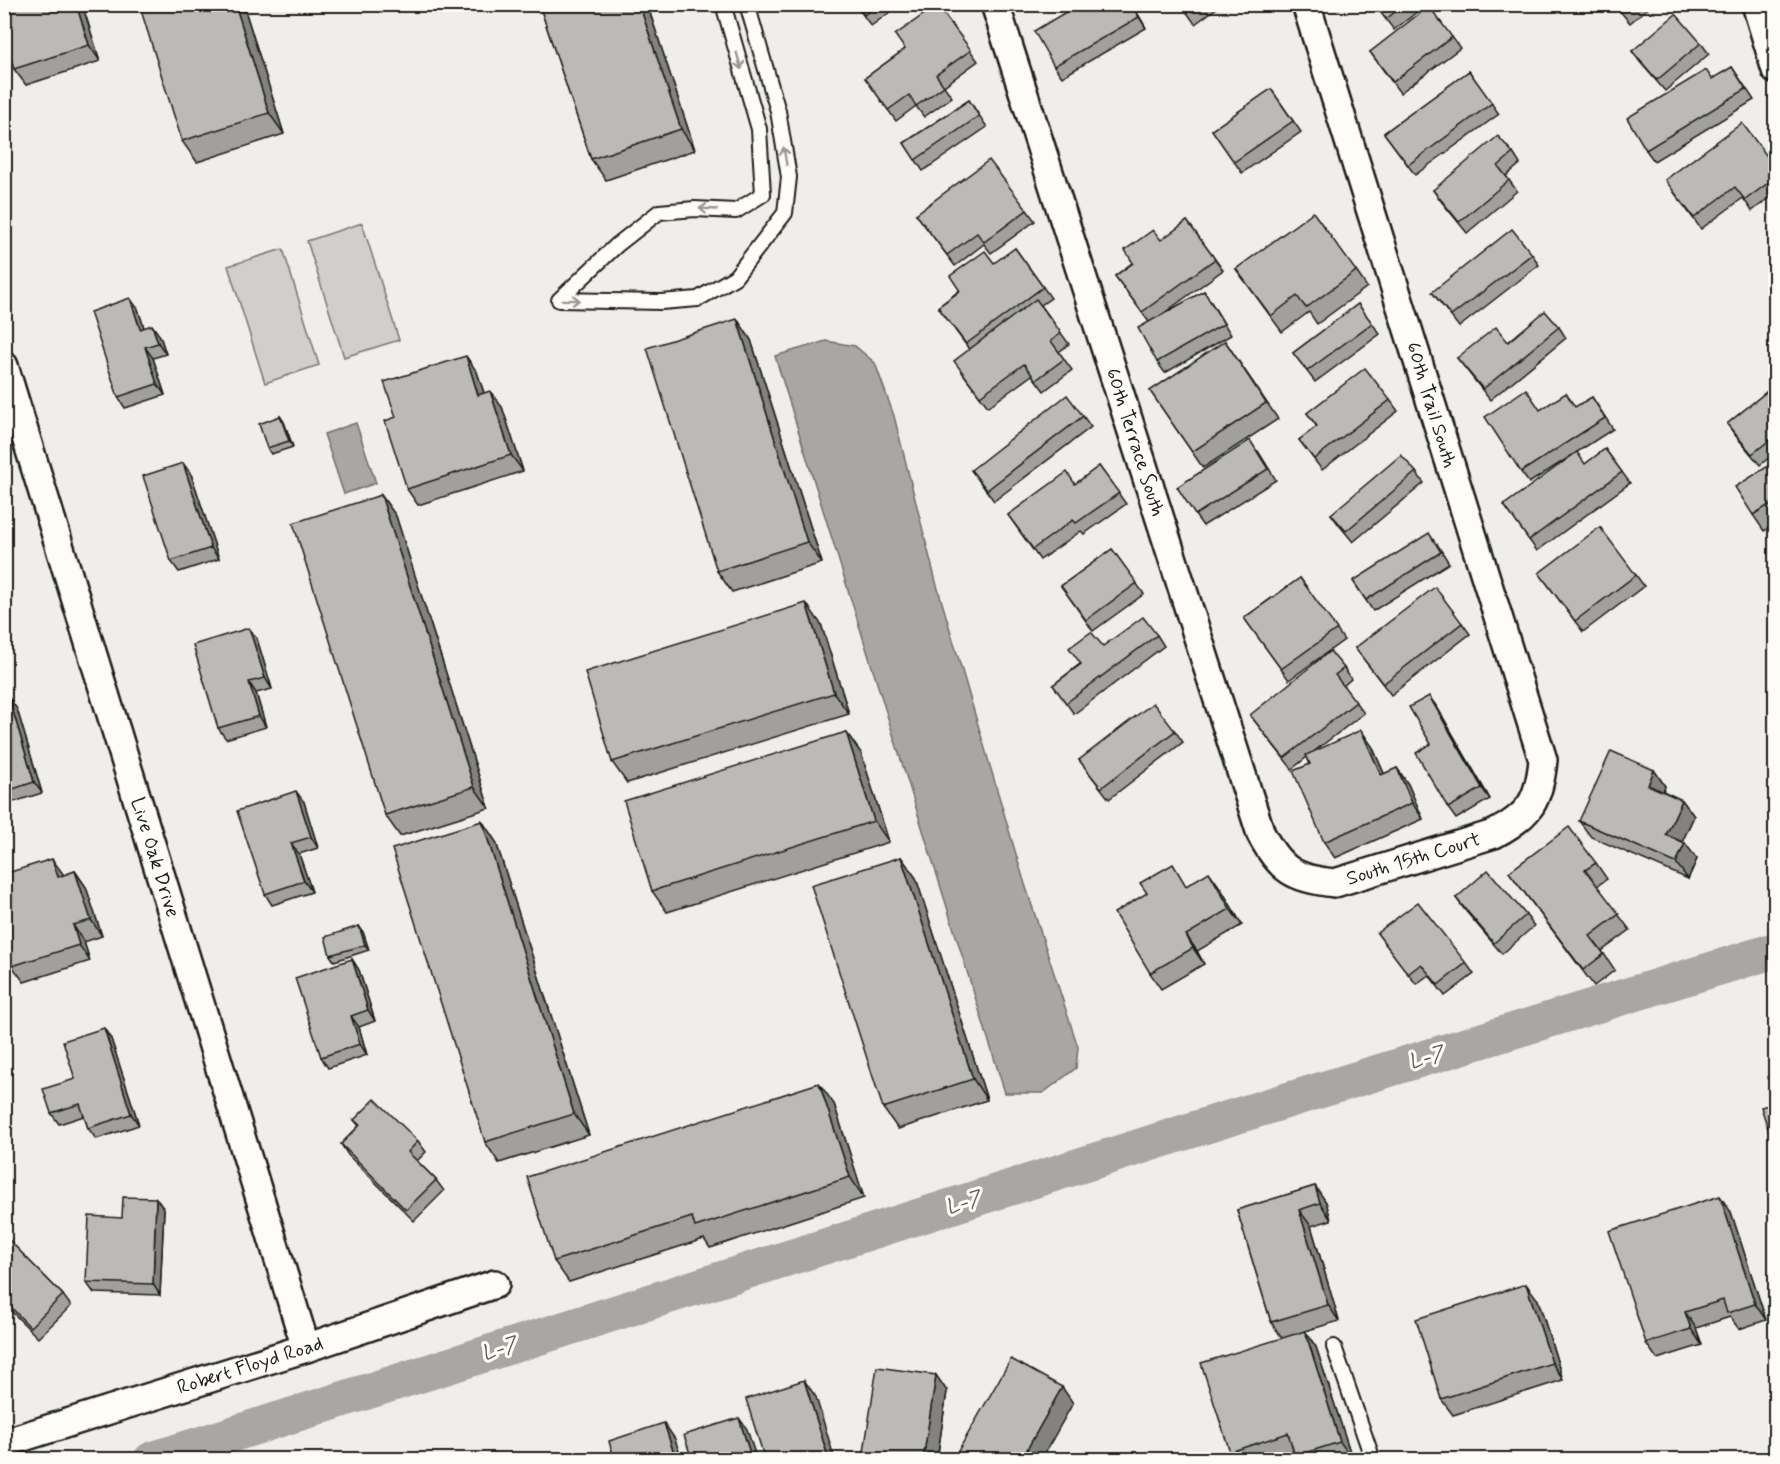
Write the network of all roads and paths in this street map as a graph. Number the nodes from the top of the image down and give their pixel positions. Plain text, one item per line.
1 (723, 4) edge
2 (747, 4) edge
3 (995, 4) edge
4 (1306, 4) edge
5 (1756, 4) edge
6 (1776, 70) edge
7 (4, 366) edge
8 (1531, 806) joint
9 (1289, 872) joint
10 (495, 1284) dead end
11 (1334, 1347) dead end
12 (306, 1348) junction
13 (4, 1443) edge
14 (1373, 1460) edge

1 -> 2 lane
3 - 9 street, 60th Terrace South
4 - 8 street, 60th Trail South
5 - 6 street
7 - 12 street, Live Oak Drive
8 - 9 street, South 15th Court
10 - 12 street, Robert Floyd Road
11 - 14 lane
12 - 13 street, Robert Floyd Road

